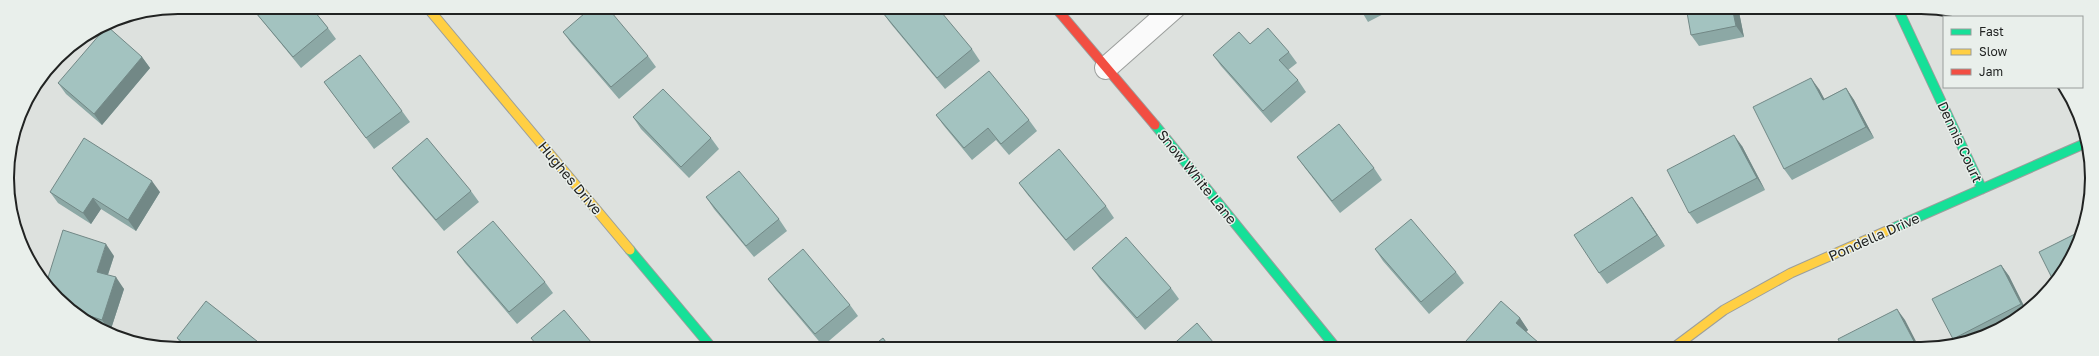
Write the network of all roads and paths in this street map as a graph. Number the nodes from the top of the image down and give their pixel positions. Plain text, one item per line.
1 (433, 14) edge
2 (1061, 14) edge
3 (1167, 14) edge
4 (1900, 14) edge
5 (1106, 68) junction
6 (2082, 145) edge
7 (1982, 189) junction
8 (707, 342) edge
9 (1331, 342) edge
10 (1681, 342) edge

1 - 8 street, Hughes Drive
2 - 5 street, Snow White Lane
3 - 5 street
4 - 7 street, Dennis Court
5 - 9 street, Snow White Lane
6 - 7 street, Pondella Drive
7 - 10 street, Pondella Drive

